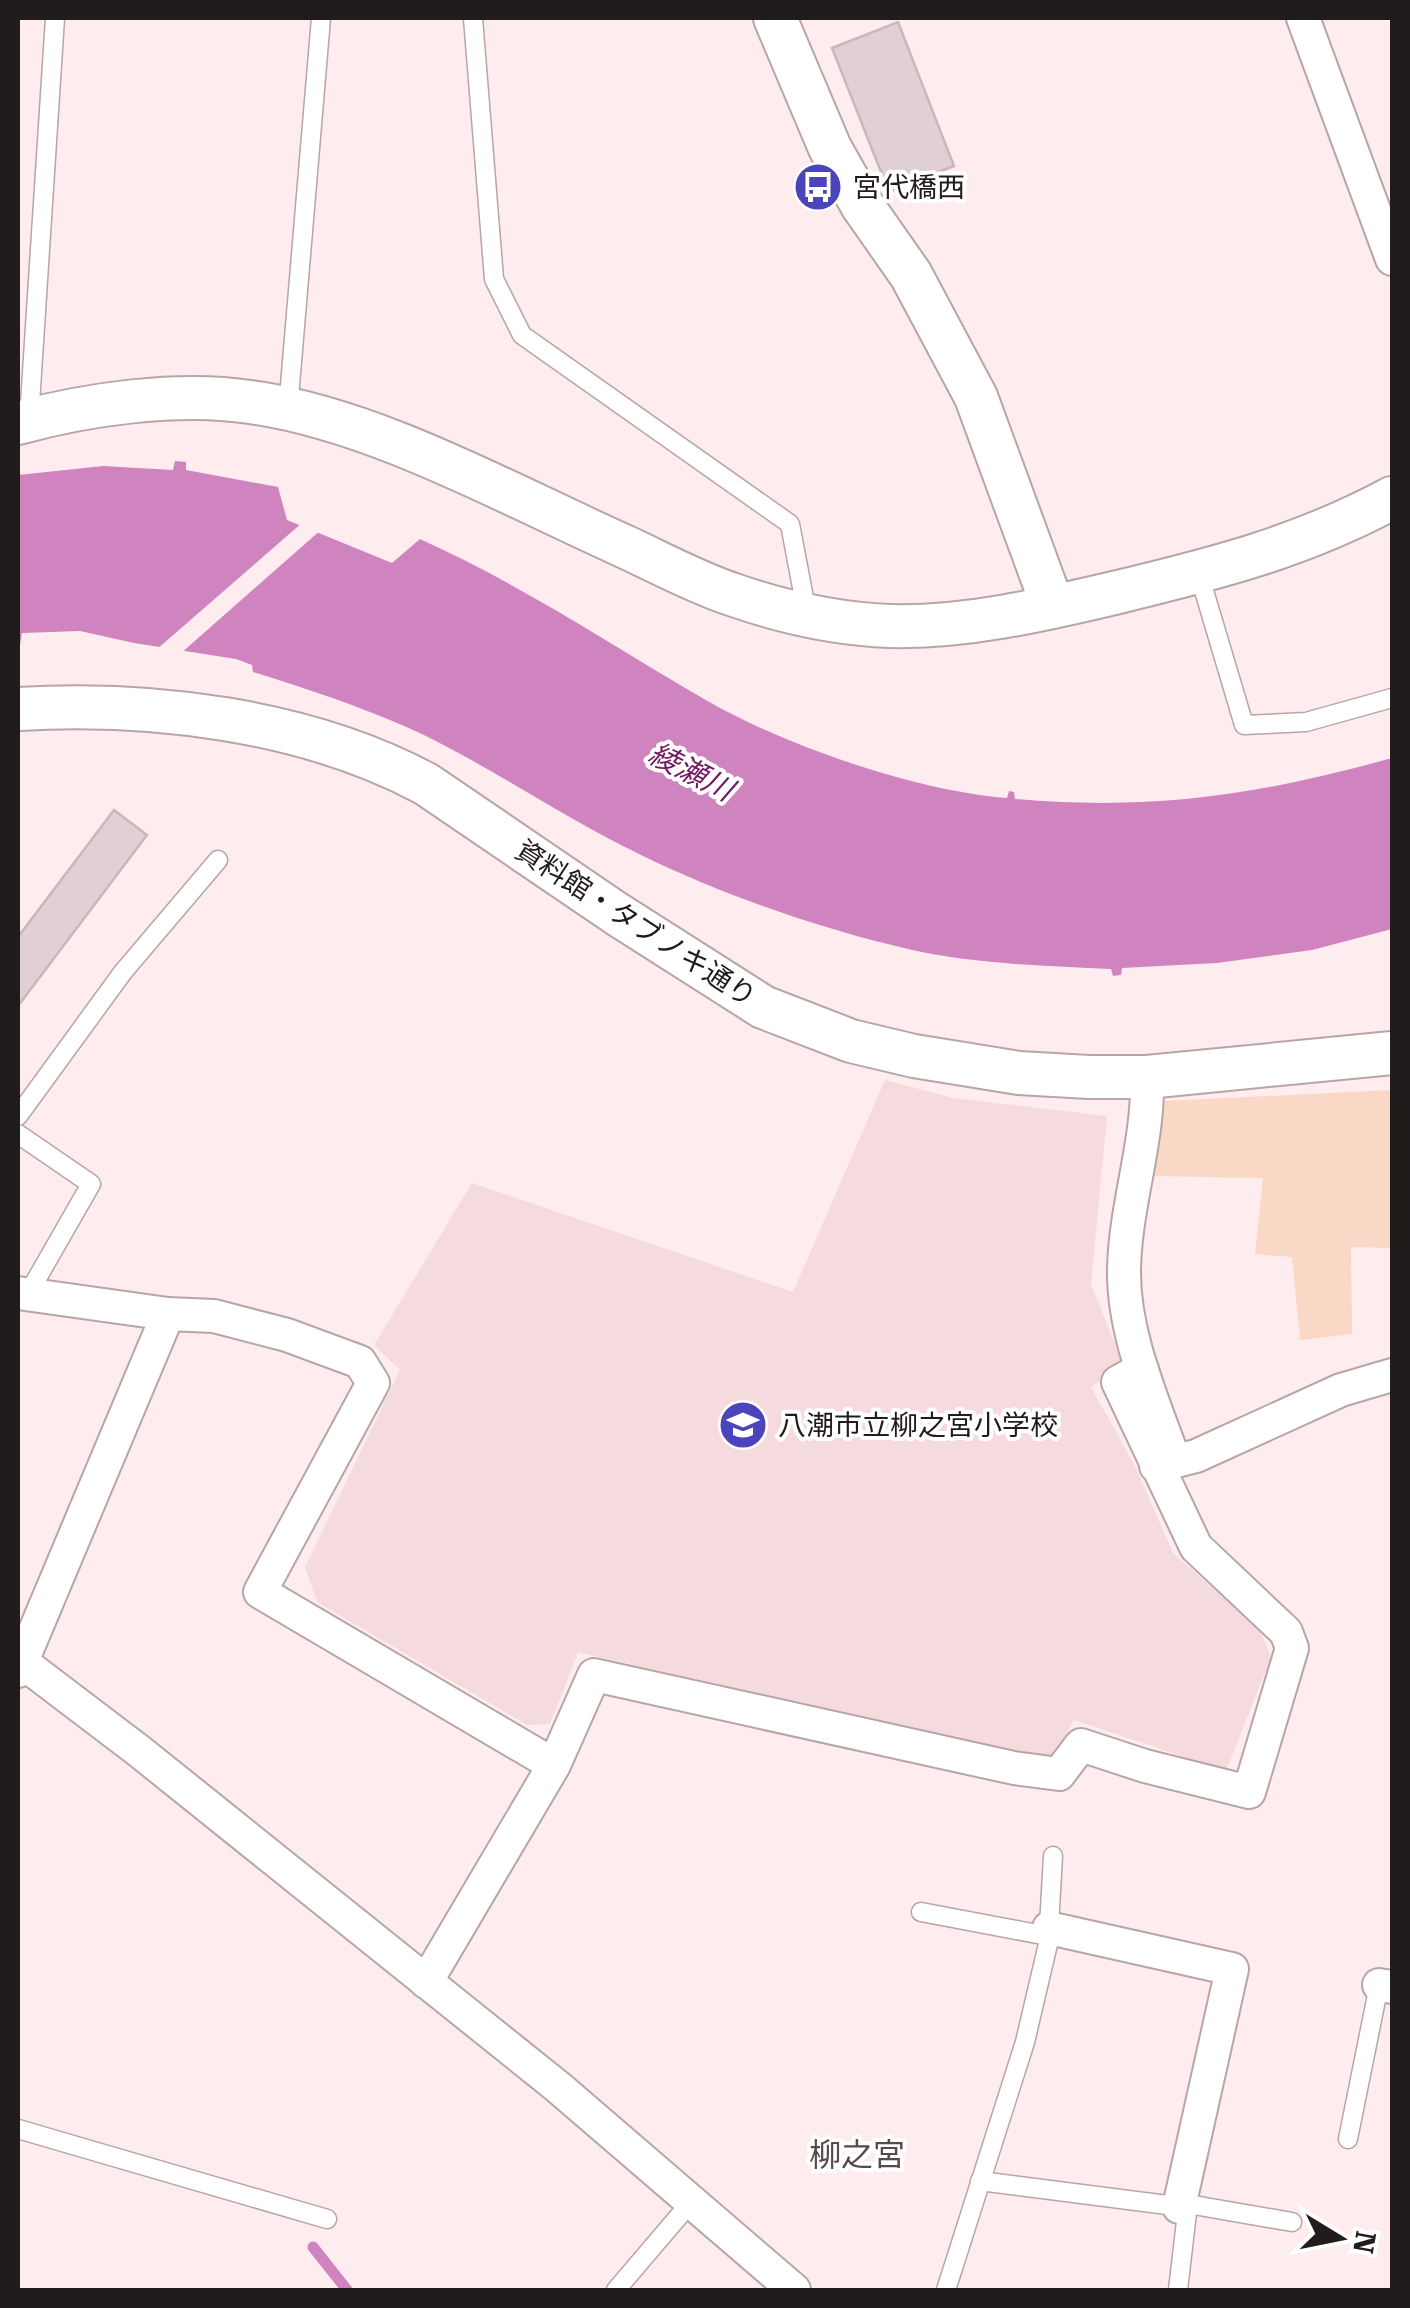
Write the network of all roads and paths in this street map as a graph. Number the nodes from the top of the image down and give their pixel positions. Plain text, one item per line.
1 (55, 18) edge
2 (321, 18) edge
3 (473, 18) edge
4 (1302, 18) edge
5 (784, 20) edge
6 (1392, 259) edge
7 (288, 410) junction
8 (23, 421) edge
9 (1392, 498) edge
10 (1199, 574) junction
11 (1054, 607) junction
12 (808, 615) junction
13 (1392, 698) edge
14 (18, 709) edge
15 (218, 860) dead end
16 (1392, 1053) edge
17 (1147, 1077) junction
18 (18, 1116) edge
19 (18, 1134) edge
20 (23, 1294) edge
21 (168, 1314) junction
22 (1392, 1376) edge
23 (1165, 1464) junction
24 (19, 1664) edge
25 (554, 1766) junction
26 (1053, 1856) dead end
27 (921, 1912) dead end
28 (1049, 1932) junction
29 (426, 1982) junction
30 (1386, 1986) edge
31 (18, 2129) edge
32 (1348, 2140) dead end
33 (980, 2180) junction
34 (691, 2202) junction
35 (1184, 2207) junction
36 (327, 2219) dead end
37 (1292, 2222) dead end
38 (616, 2290) edge
39 (794, 2290) edge
40 (946, 2290) edge
41 (1178, 2290) edge

1 - 8 lane
2 - 7 lane
3 - 12 lane
4 - 6 street
5 - 11 street
7 - 8 street
7 - 12 street
9 - 10 street
10 - 11 street
10 - 13 lane
11 - 12 street
14 - 17 street, 資料館・タブノキ通り
15 - 18 lane
16 - 17 street, 資料館・タブノキ通り
17 - 23 street
19 - 20 lane
20 - 21 street
21 - 24 street
21 - 25 street
22 - 23 street
23 - 25 street
24 - 29 street
25 - 29 street
26 - 28 lane
27 - 28 lane
28 - 33 lane
28 - 35 street
29 - 34 street
30 - 32 lane
31 - 36 lane
33 - 35 lane
33 - 40 lane
34 - 38 lane
34 - 39 street
35 - 37 lane
35 - 41 lane

